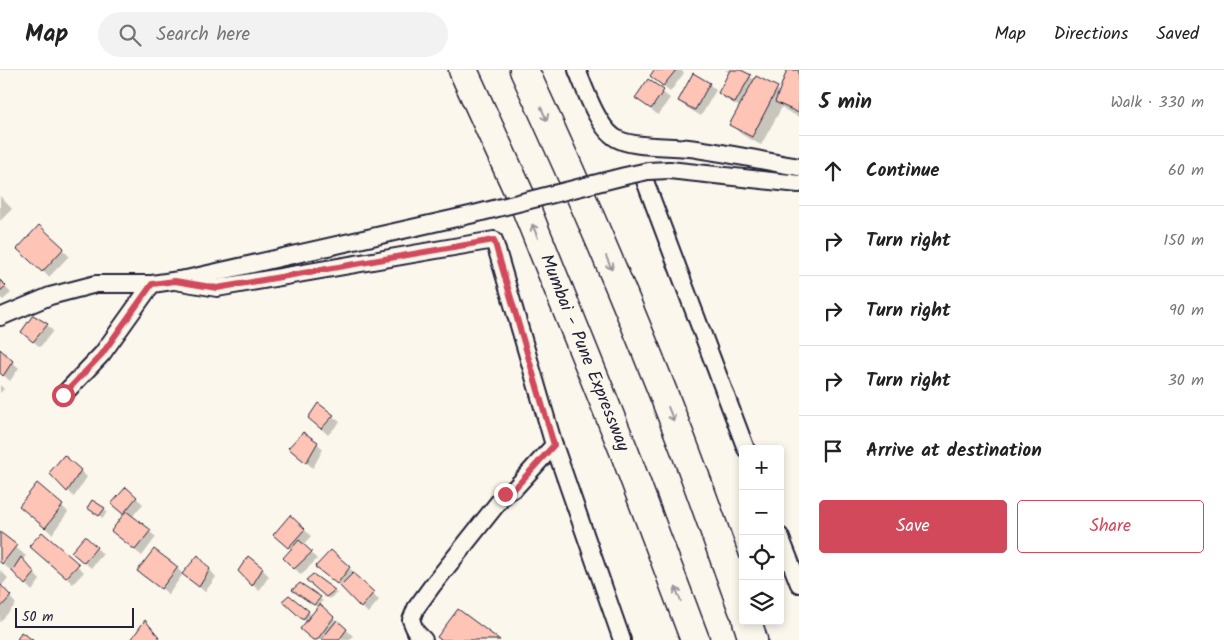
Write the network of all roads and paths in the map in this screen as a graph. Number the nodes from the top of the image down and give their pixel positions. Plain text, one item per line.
1 (463, 70) edge
2 (524, 70) edge
3 (577, 70) edge
4 (799, 167) edge
5 (642, 173) junction
6 (799, 184) edge
7 (175, 281) junction
8 (152, 284) junction
9 (0, 317) edge
10 (63, 395) dead end
11 (554, 445) junction
12 (744, 445) edge
13 (784, 546) edge
14 (799, 584) edge
15 (739, 599) edge
16 (747, 625) edge
17 (424, 640) edge
18 (622, 640) edge
19 (694, 640) edge
20 (753, 640) edge

19 -> 1 highway, Mumbai - Pune Expressway
2 -> 15 highway
3 - 4 street
5 - 6 street, bridge
5 - 7 street, bridge
5 - 12 street
7 - 8 street
7 - 11 street
8 - 9 street
8 - 10 street
11 - 17 street
11 - 18 street
13 - 14 street
16 - 20 highway

